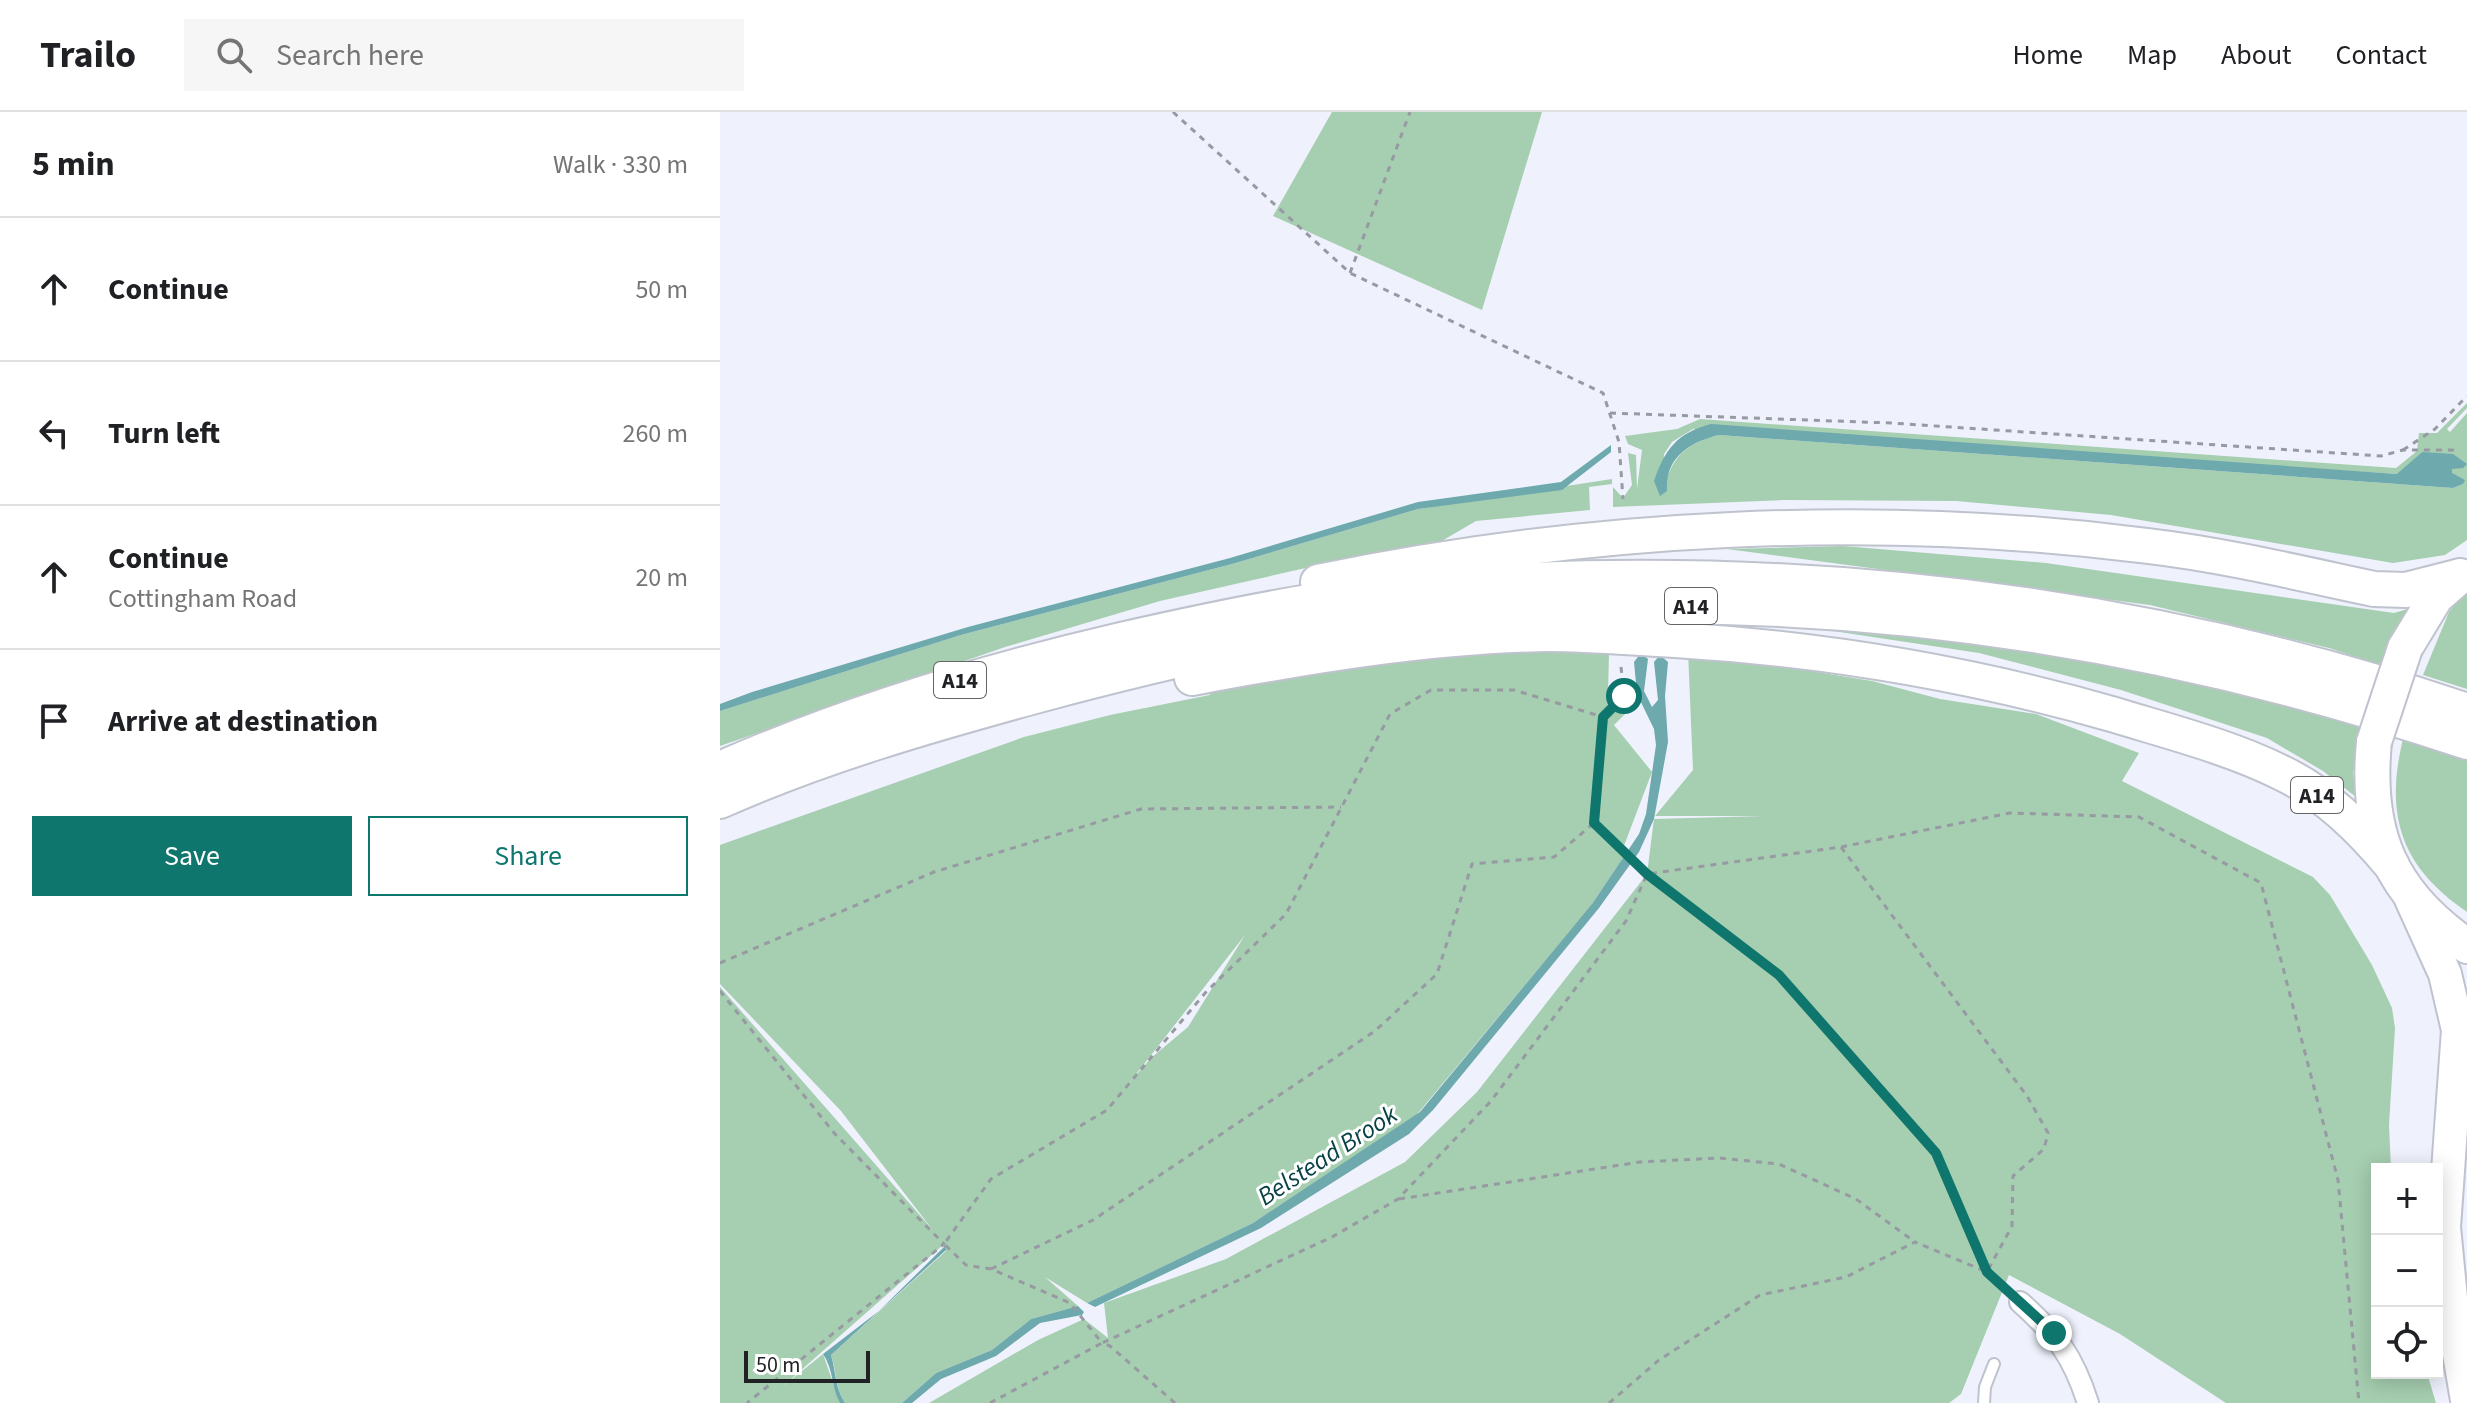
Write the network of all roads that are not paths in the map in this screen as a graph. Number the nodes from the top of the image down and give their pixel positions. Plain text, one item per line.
1 (2462, 574) edge
2 (1209, 620) junction
3 (2467, 711) edge
4 (913, 729) junction
5 (2467, 742) edge
6 (720, 769) edge
7 (720, 801) edge
8 (2400, 880) junction
9 (2467, 946) edge
10 (2020, 1302) road end
11 (1994, 1364) dead end
12 (2467, 1400) edge
13 (1984, 1403) edge
14 (2088, 1403) edge

1 - 2 highway, A14
1 - 8 highway, bridge
2 - 3 highway, A14
2 - 6 highway, A14
4 - 5 highway, A14
4 - 7 highway, A14
4 - 8 highway, A14
8 - 9 highway
8 - 12 main road
10 - 14 street
11 - 13 lane

